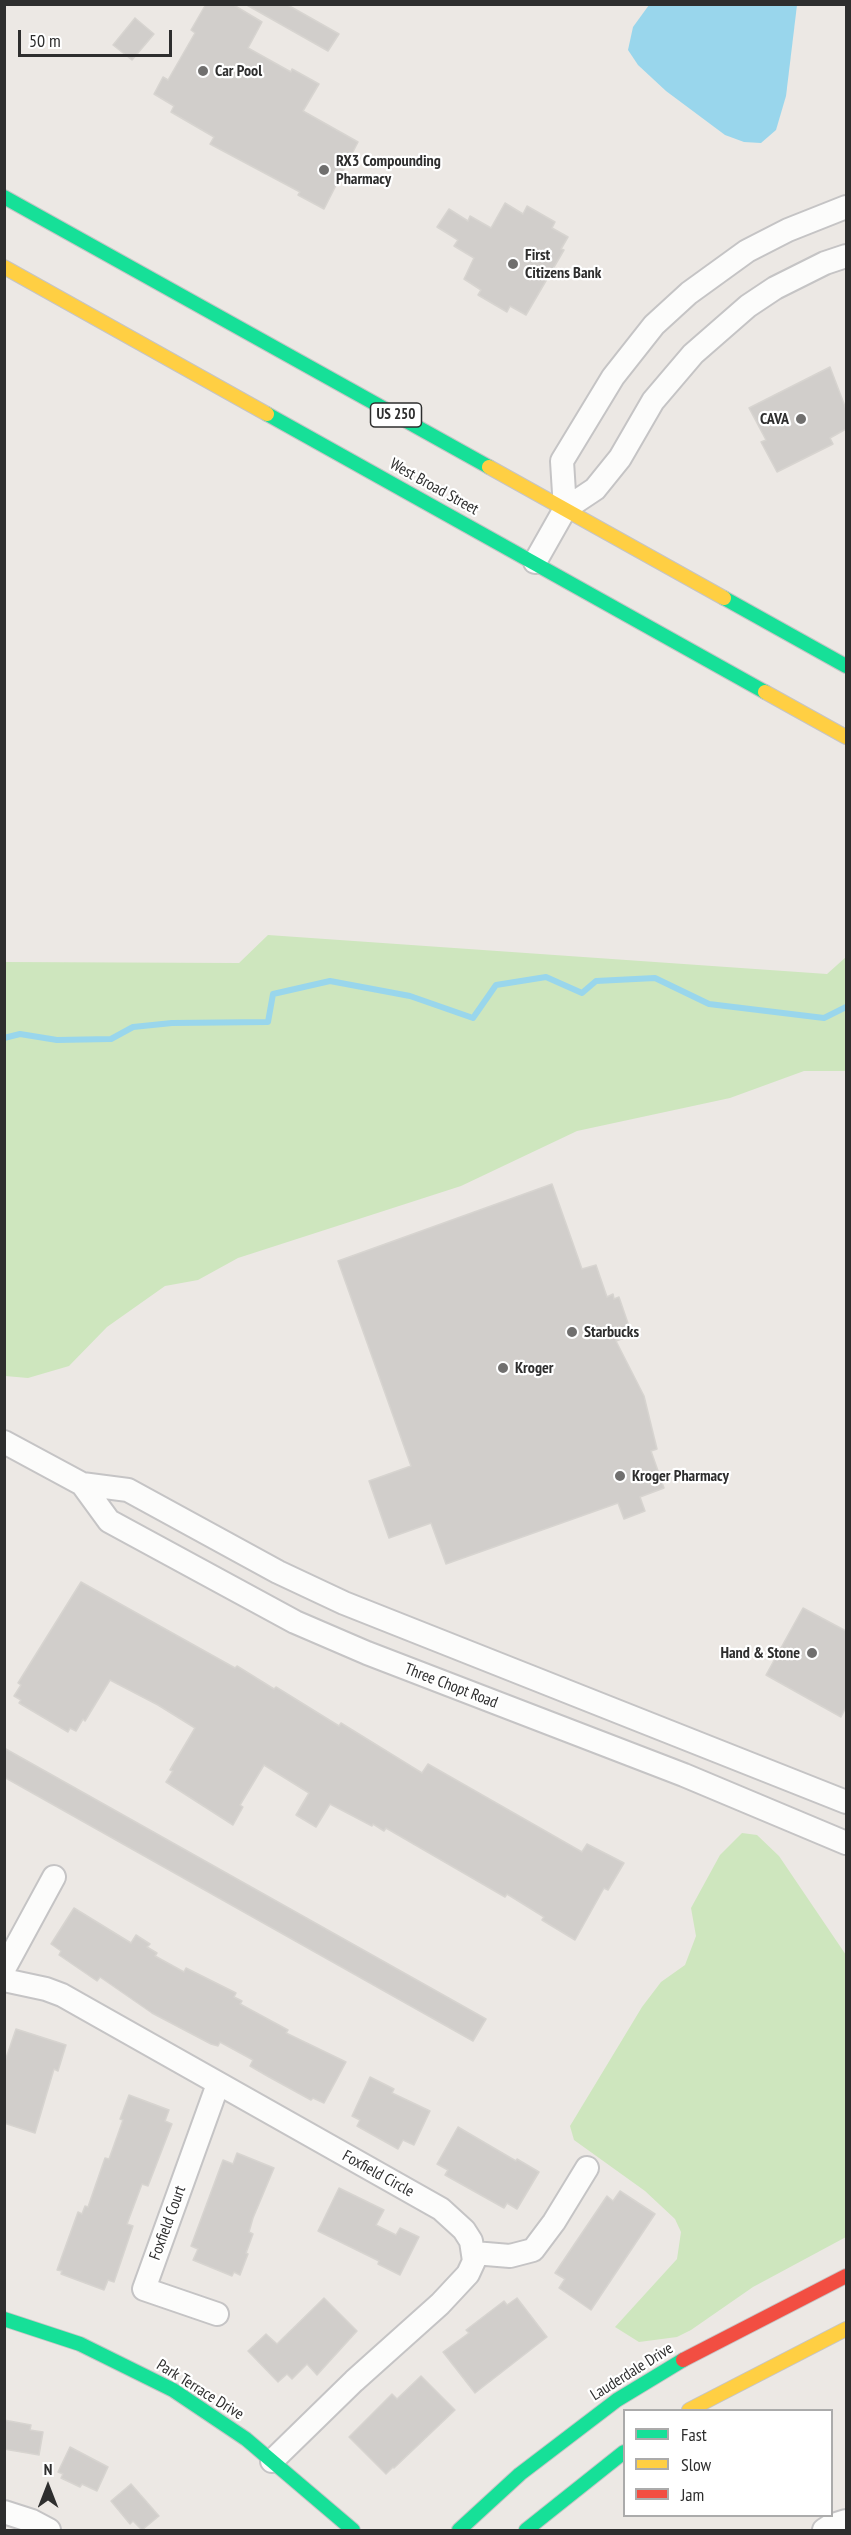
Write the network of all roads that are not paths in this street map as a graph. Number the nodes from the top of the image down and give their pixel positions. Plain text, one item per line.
1 (4, 197) edge
2 (846, 207) edge
3 (846, 256) edge
4 (4, 267) edge
5 (565, 509) junction
6 (535, 562) junction
7 (846, 666) edge
8 (846, 737) edge
9 (4, 1442) edge
10 (82, 1484) junction
11 (846, 1802) edge
12 (846, 1843) edge
13 (54, 1877) dead end
14 (4, 1969) edge
15 (4, 1980) edge
16 (218, 2084) junction
17 (587, 2168) dead end
18 (474, 2253) junction
19 (846, 2276) edge
20 (217, 2314) dead end
21 (4, 2319) edge
22 (846, 2329) edge
23 (691, 2409) edge
24 (623, 2453) edge
25 (272, 2461) junction
26 (4, 2512) edge
27 (846, 2521) edge
28 (49, 2530) edge
29 (353, 2530) edge
30 (459, 2530) edge
31 (526, 2530) edge
32 (824, 2530) edge

1 - 5 main road, US 250
2 - 5 street
3 - 5 street
4 - 6 main road, West Broad Street
5 - 6 street
5 - 7 main road, US 250
6 - 8 main road, West Broad Street
9 - 10 street, Three Chopt Road
10 - 11 street, Three Chopt Road
10 - 12 street, Three Chopt Road
13 - 14 street
15 - 16 street, Foxfield Circle
16 - 18 street, Foxfield Circle
16 - 20 street, Foxfield Court
17 - 18 street
18 - 25 street
19 - 30 main road, Lauderdale Drive
21 - 25 main road, Park Terrace Drive
22 - 23 main road
24 - 31 main road
25 - 29 main road, Park Terrace Drive
26 - 28 street
27 - 32 street

